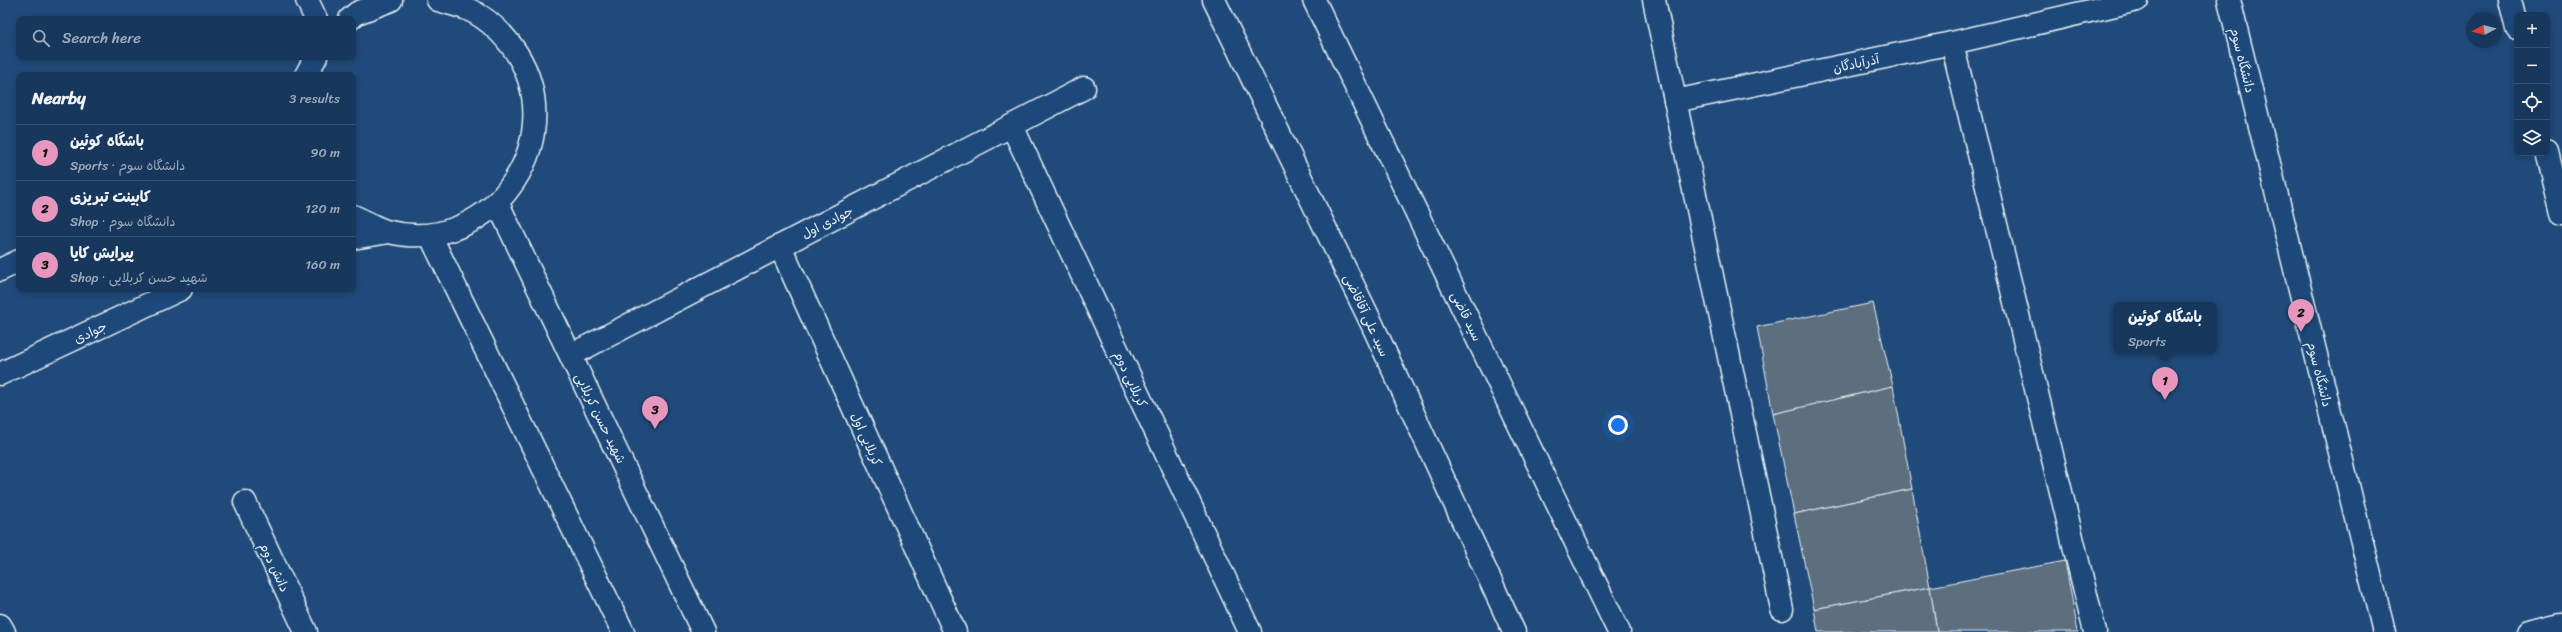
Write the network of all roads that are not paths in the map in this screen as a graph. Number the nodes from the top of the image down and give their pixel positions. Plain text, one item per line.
1 (307, 0) edge
2 (391, 0) edge
3 (438, 0) edge
4 (1214, 0) edge
5 (1314, 0) edge
6 (1654, 0) edge
7 (2137, 0) edge
8 (2229, 0) edge
9 (2510, 0) edge
10 (315, 16) edge
11 (354, 16) edge
12 (2514, 17) edge
13 (1952, 43) junction
14 (1084, 88) dead end
15 (1675, 101) junction
16 (1012, 126) junction
17 (2548, 156) edge
18 (498, 204) junction
19 (2562, 213) edge
20 (356, 217) edge
21 (389, 232) junction
22 (430, 235) junction
23 (356, 238) edge
24 (780, 246) junction
25 (16, 262) edge
26 (0, 270) edge
27 (175, 292) edge
28 (571, 355) junction
29 (0, 374) edge
30 (245, 502) dead end
31 (1782, 609) dead end
32 (2562, 624) edge
33 (0, 625) edge
34 (4, 632) edge
35 (306, 632) edge
36 (623, 632) edge
37 (703, 632) edge
38 (954, 632) edge
39 (1250, 632) edge
40 (1514, 632) edge
41 (1619, 632) edge
42 (2095, 632) edge
43 (2384, 632) edge
44 (2528, 632) edge

1 - 10 street
2 - 11 street
3 - 18 street
4 - 40 street, سید علی آقاقاضی
5 - 41 street, سید قاضی
6 - 15 street
7 - 13 street, آذرآبادگان
8 - 43 street, دانشگاه سوم
9 - 12 street
13 - 15 street, آذرآبادگان
13 - 42 street
14 - 16 street, جوادی اول
15 - 31 street
16 - 24 street, جوادی اول
16 - 39 street, کربلایی دوم
17 - 19 street
18 - 22 street
18 - 28 street, شهید حسن کربلایی
20 - 21 street
21 - 22 street
21 - 23 street
22 - 36 street
24 - 28 street, جوادی اول
24 - 38 street, کربلایی اول
25 - 26 street
27 - 29 street, جوادی
28 - 37 street, شهید حسن کربلایی
30 - 35 street, دانش دوم
32 - 44 street
33 - 34 street

